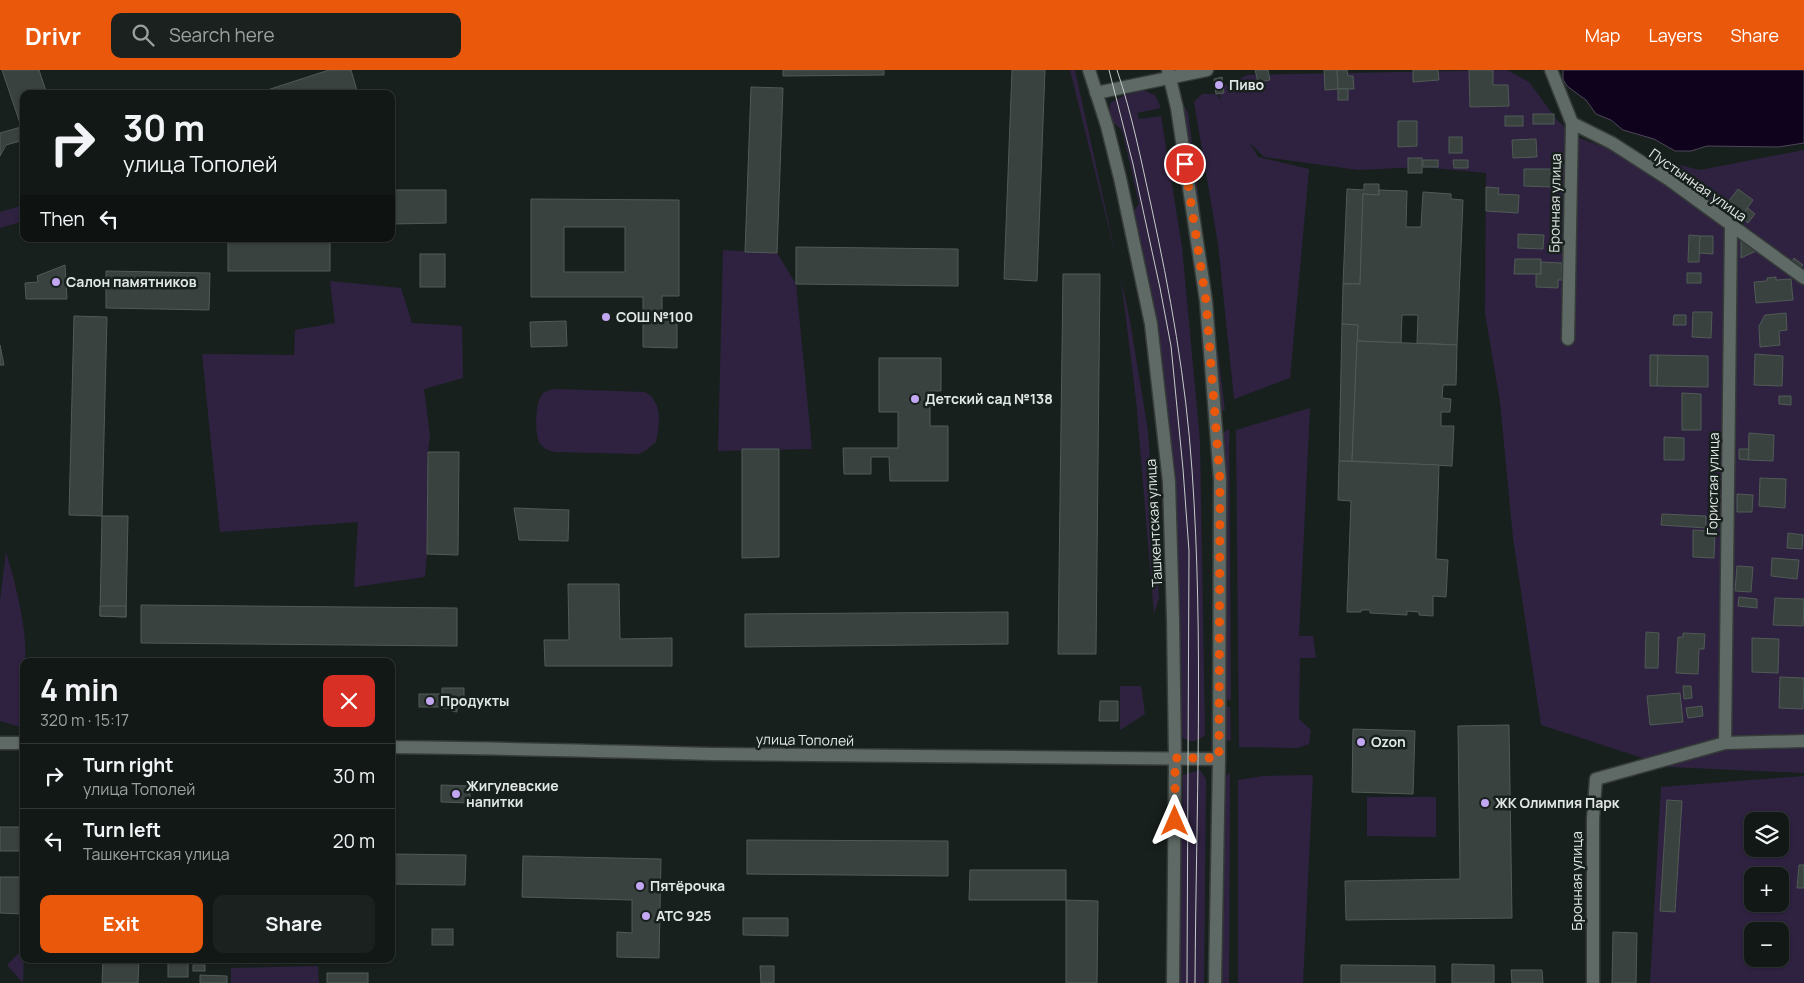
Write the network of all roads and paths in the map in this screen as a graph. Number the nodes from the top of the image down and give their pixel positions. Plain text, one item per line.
1 (1089, 70) edge
2 (1207, 70) edge
3 (1551, 70) edge
4 (1169, 73) edge
5 (1096, 93) junction
6 (1572, 123) junction
7 (1731, 226) junction
8 (1804, 278) edge
9 (1568, 340) dead end
10 (1804, 741) edge
11 (0, 743) edge
12 (20, 743) edge
13 (1724, 743) junction
14 (395, 747) edge
15 (1175, 758) junction
16 (1219, 758) junction
17 (1173, 983) edge
18 (1215, 983) edge
19 (1593, 983) edge

1 - 5 street, Ташкентская улица
2 - 4 street
3 - 6 street, Бронная улица
4 - 5 street
4 - 16 street
5 - 15 street, Ташкентская улица
6 - 7 street, Пустынная улица
6 - 9 street, Бронная улица
7 - 8 street, Пустынная улица
7 - 13 street, Гористая улица
10 - 13 street
11 - 12 street
13 - 19 street, Бронная улица
14 - 15 street, улица Тополей
15 - 16 street, улица Тополей
15 - 17 street, Ташкентская улица
16 - 18 street

